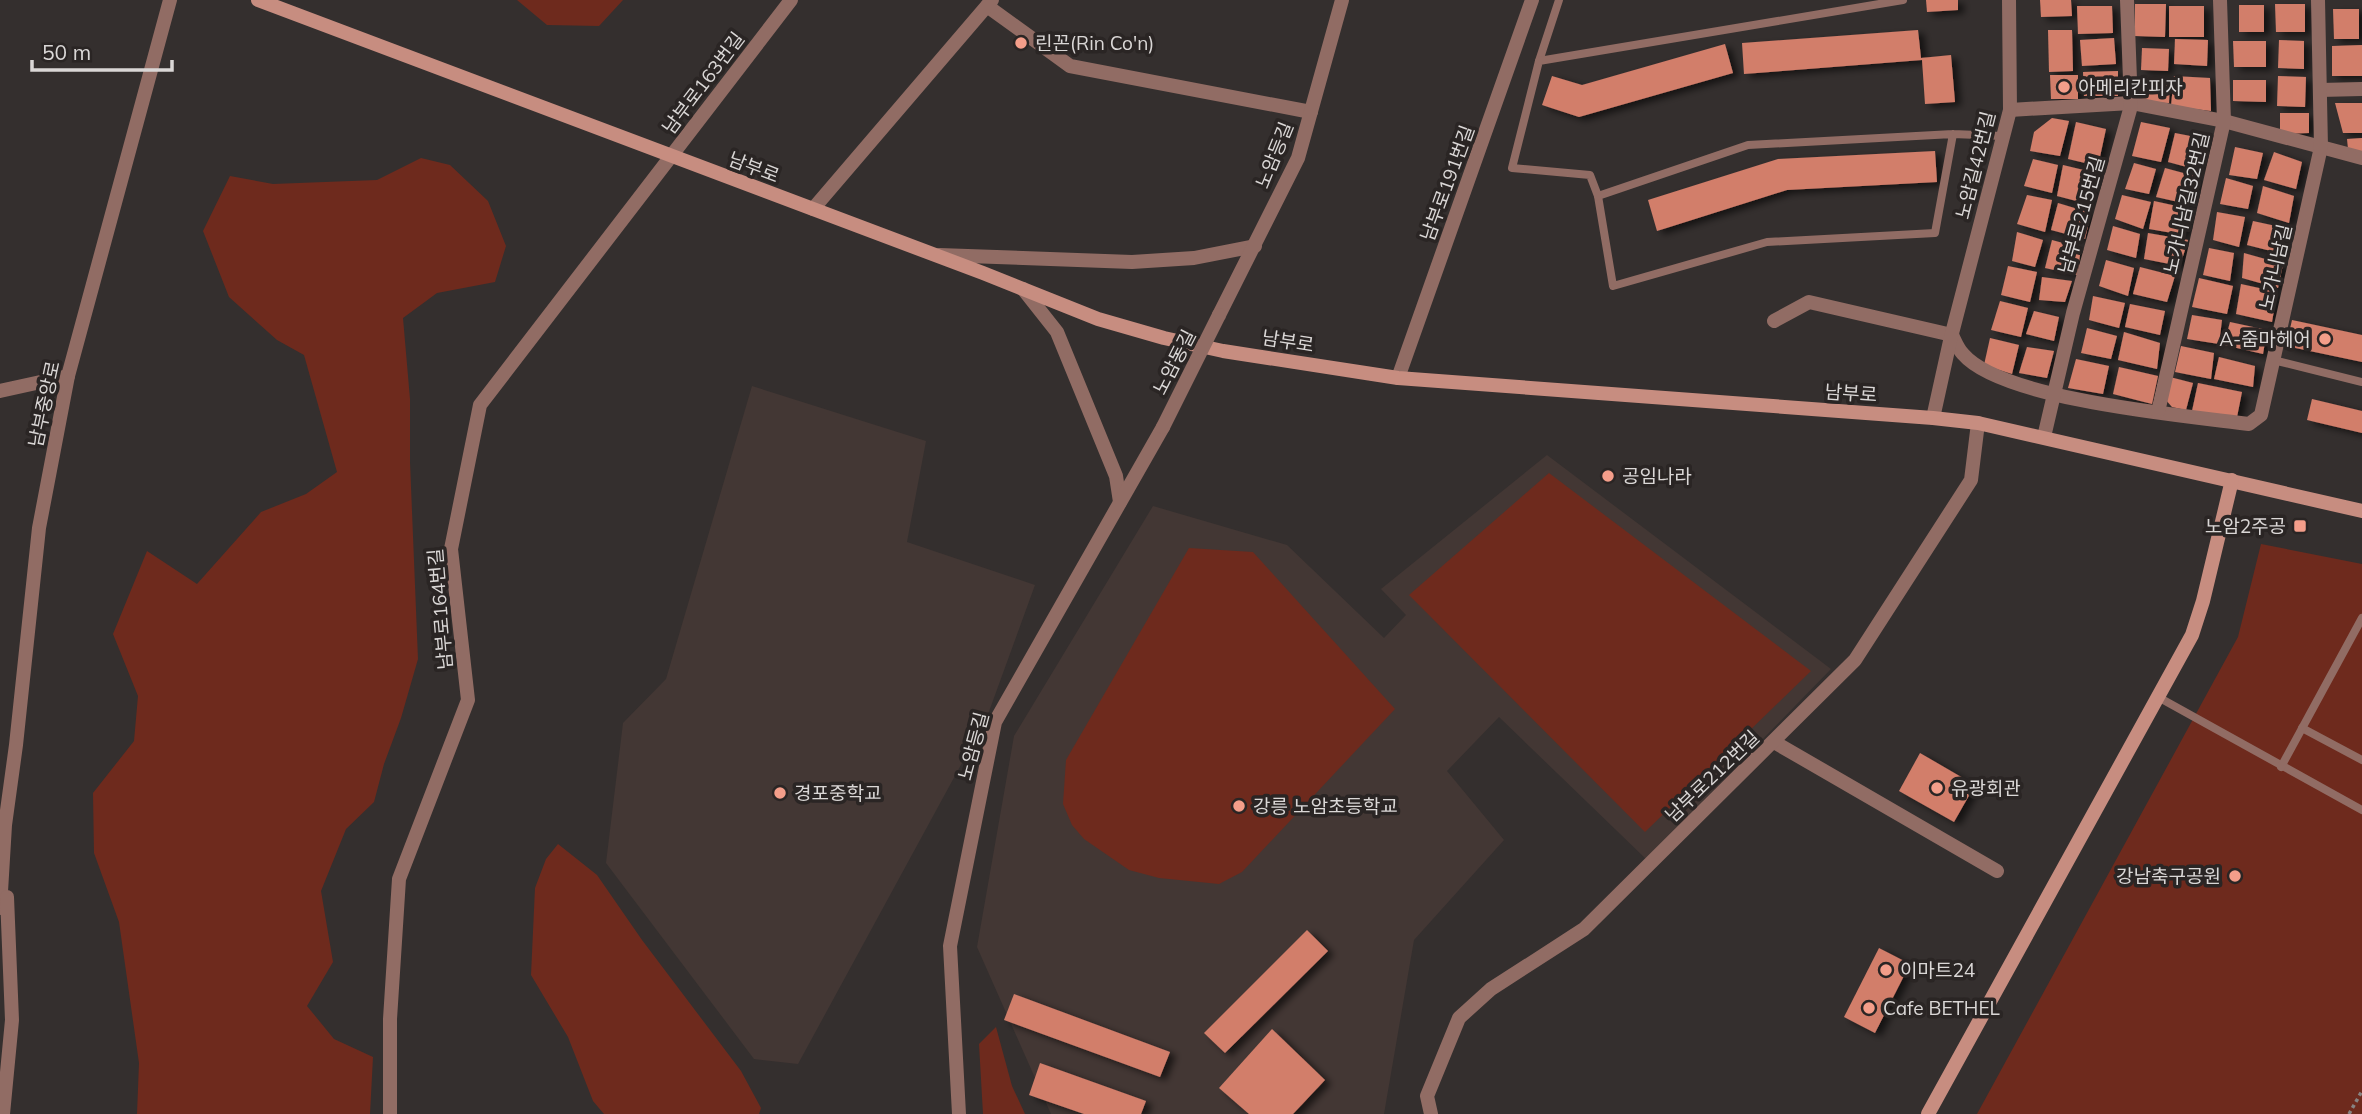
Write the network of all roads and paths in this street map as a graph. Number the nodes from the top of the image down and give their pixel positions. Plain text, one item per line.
1 (170, 0) edge
2 (258, 0) edge
3 (791, 0) edge
4 (1342, 0) edge
5 (1532, 0) edge
6 (1559, 0) edge
7 (1903, 0) edge
8 (2009, 0) edge
9 (2127, 0) edge
10 (2220, 0) edge
11 (2318, 0) edge
12 (989, 3) edge
13 (1539, 61) junction
14 (2362, 89) edge
15 (2320, 90) junction
16 (2130, 103) junction
17 (2010, 110) junction
18 (1311, 112) junction
19 (2224, 121) junction
20 (1953, 134) junction
21 (2002, 136) junction
22 (2321, 147) junction
23 (672, 156) junction
24 (2362, 158) edge
25 (1598, 196) junction
26 (813, 209) junction
27 (1255, 246) junction
28 (933, 255) junction
29 (1023, 289) junction
30 (1219, 315) joint
31 (1774, 321) dead end
32 (1952, 335) junction
33 (2273, 360) junction
34 (68, 376) junction
35 (1398, 378) junction
36 (2362, 382) edge
37 (0, 391) edge
38 (2054, 395) junction
39 (2158, 412) junction
40 (1933, 418) junction
41 (1978, 424) junction
42 (1163, 427) joint
43 (2044, 437) junction
44 (2232, 480) junction
45 (1120, 502) junction
46 (2362, 512) edge
47 (2362, 618) edge
48 (2158, 697) junction
49 (2302, 728) junction
50 (1774, 742) junction
51 (2362, 760) edge
52 (2281, 767) junction
53 (2362, 810) edge
54 (5, 825) junction
55 (1997, 872) dead end
56 (0, 908) edge
57 (2362, 1091) edge
58 (4, 1114) edge
59 (390, 1114) edge
60 (959, 1114) edge
61 (1431, 1114) edge
62 (1928, 1114) edge
63 (2349, 1114) edge

1 - 34 street, 남부중앙로
2 - 23 street, 남부로
3 - 23 street, 남부로163번길
4 - 18 street, 노암등길
5 - 35 street, 남부로191번길
6 - 13 lane
7 - 13 lane
8 - 17 street, 노암길42번길
9 - 16 street, 남부로215번길
10 - 19 street, 노가니남길32번길
11 - 15 street, 노가니남길
12 - 18 street
12 - 26 street
13 - 25 lane
14 - 15 street
15 - 22 street, 노가니남길
16 - 17 street
16 - 19 street
16 - 38 street, 남부로215번길
17 - 21 street, 노암길42번길
18 - 27 street, 노암등길
19 - 22 street
19 - 39 street, 노가니남길32번길
20 - 21 lane
20 - 25 lane
20 - 25 lane
21 - 32 street, 노암길42번길
22 - 24 street
22 - 33 street, 노가니남길
23 - 26 street, 남부로
23 - 59 street, 남부로164번길
26 - 28 street, 남부로
27 - 28 street
27 - 30 street, 노암등길
28 - 29 street, 남부로
29 - 35 street, 남부로
29 - 45 street
30 - 42 street, 노암동길, bridge
31 - 32 street
32 - 38 street
32 - 40 street, 노암길42번길
33 - 36 lane
33 - 39 street, 노가니남길
34 - 37 street
34 - 54 street, 남부중앙로
35 - 40 street, 남부로
38 - 39 street, 노가니남길
38 - 43 street, 남부로215번길
40 - 41 street, 남부로
41 - 43 street, 남부로
41 - 50 street, 남부로212번길
42 - 45 street, 노암등길
43 - 44 street, 남부로
44 - 46 street, 남부로
44 - 48 street
45 - 60 street, 노암등길
47 - 49 lane
48 - 52 lane
48 - 62 street
49 - 51 lane
49 - 52 lane
50 - 55 street
50 - 61 street, 남부로212번길
52 - 53 lane
54 - 56 street, 남부중앙로
54 - 58 street, 남부중앙로
57 - 63 path

